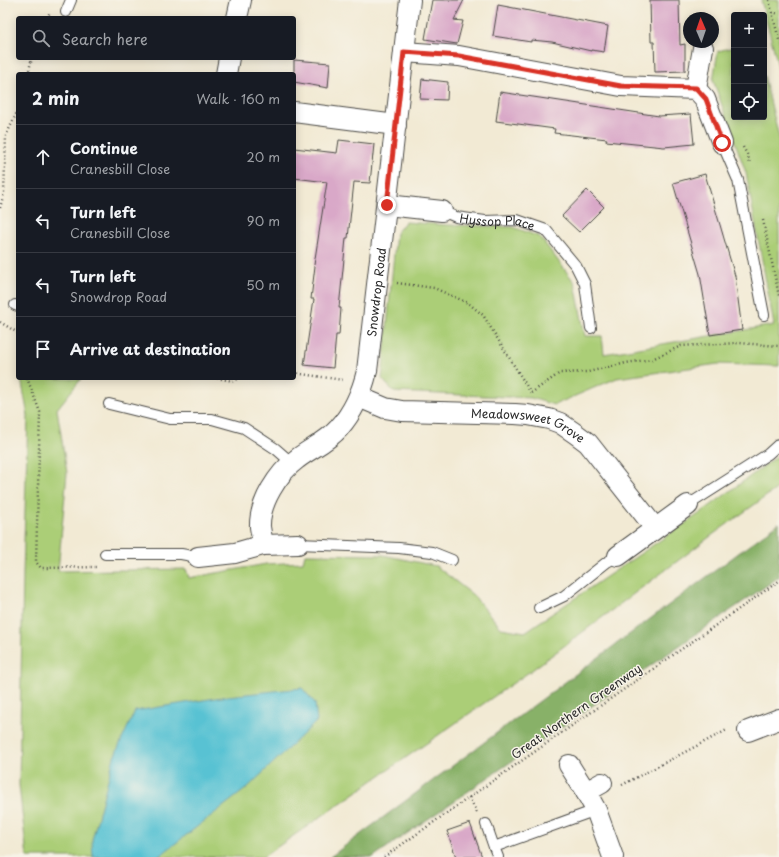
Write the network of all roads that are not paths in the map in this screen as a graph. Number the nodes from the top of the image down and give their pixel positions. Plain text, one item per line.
1 (71, 0) edge
2 (241, 0) edge
3 (410, 0) edge
4 (66, 12) dead end
5 (237, 16) edge
6 (703, 48) dead end
7 (404, 52) junction
8 (229, 60) edge
9 (226, 72) edge
10 (696, 88) junction
11 (296, 112) edge
12 (396, 125) junction
13 (722, 143) joint
14 (387, 205) junction
15 (442, 211) joint
16 (764, 315) dead end
17 (591, 328) dead end
18 (361, 392) junction
19 (109, 404) dead end
20 (779, 444) edge
21 (292, 463) junction
22 (688, 505) joint
23 (655, 528) junction
24 (298, 544) joint
25 (263, 545) junction
26 (105, 554) dead end
27 (618, 556) joint
28 (198, 557) joint
29 (452, 560) dead end
30 (539, 608) dead end
31 (777, 727) edge
32 (748, 731) road end
33 (568, 765) dead end
34 (596, 810) junction
35 (486, 824) dead end
36 (494, 847) junction
37 (498, 857) edge
38 (612, 857) edge

1 - 4 lane
2 - 5 street
3 - 7 street, Snowdrop Road
6 - 10 street
7 - 10 street
7 - 12 street, Snowdrop Road
8 - 9 street
10 - 13 street
11 - 12 street
12 - 14 street, Snowdrop Road
13 - 16 lane
14 - 15 street, Hyssop Place
14 - 18 street, Snowdrop Road
15 - 17 lane, Hyssop Place
18 - 21 street, Snowdrop Road
18 - 23 street, Meadowsweet Grove
19 - 21 lane
20 - 22 lane
21 - 25 street, Snowdrop Road
22 - 23 street
23 - 27 street
24 - 25 street
24 - 29 lane
25 - 28 street
26 - 28 lane
27 - 30 lane
31 - 32 street
33 - 34 street
34 - 36 lane
34 - 38 street
35 - 36 lane
36 - 37 lane

